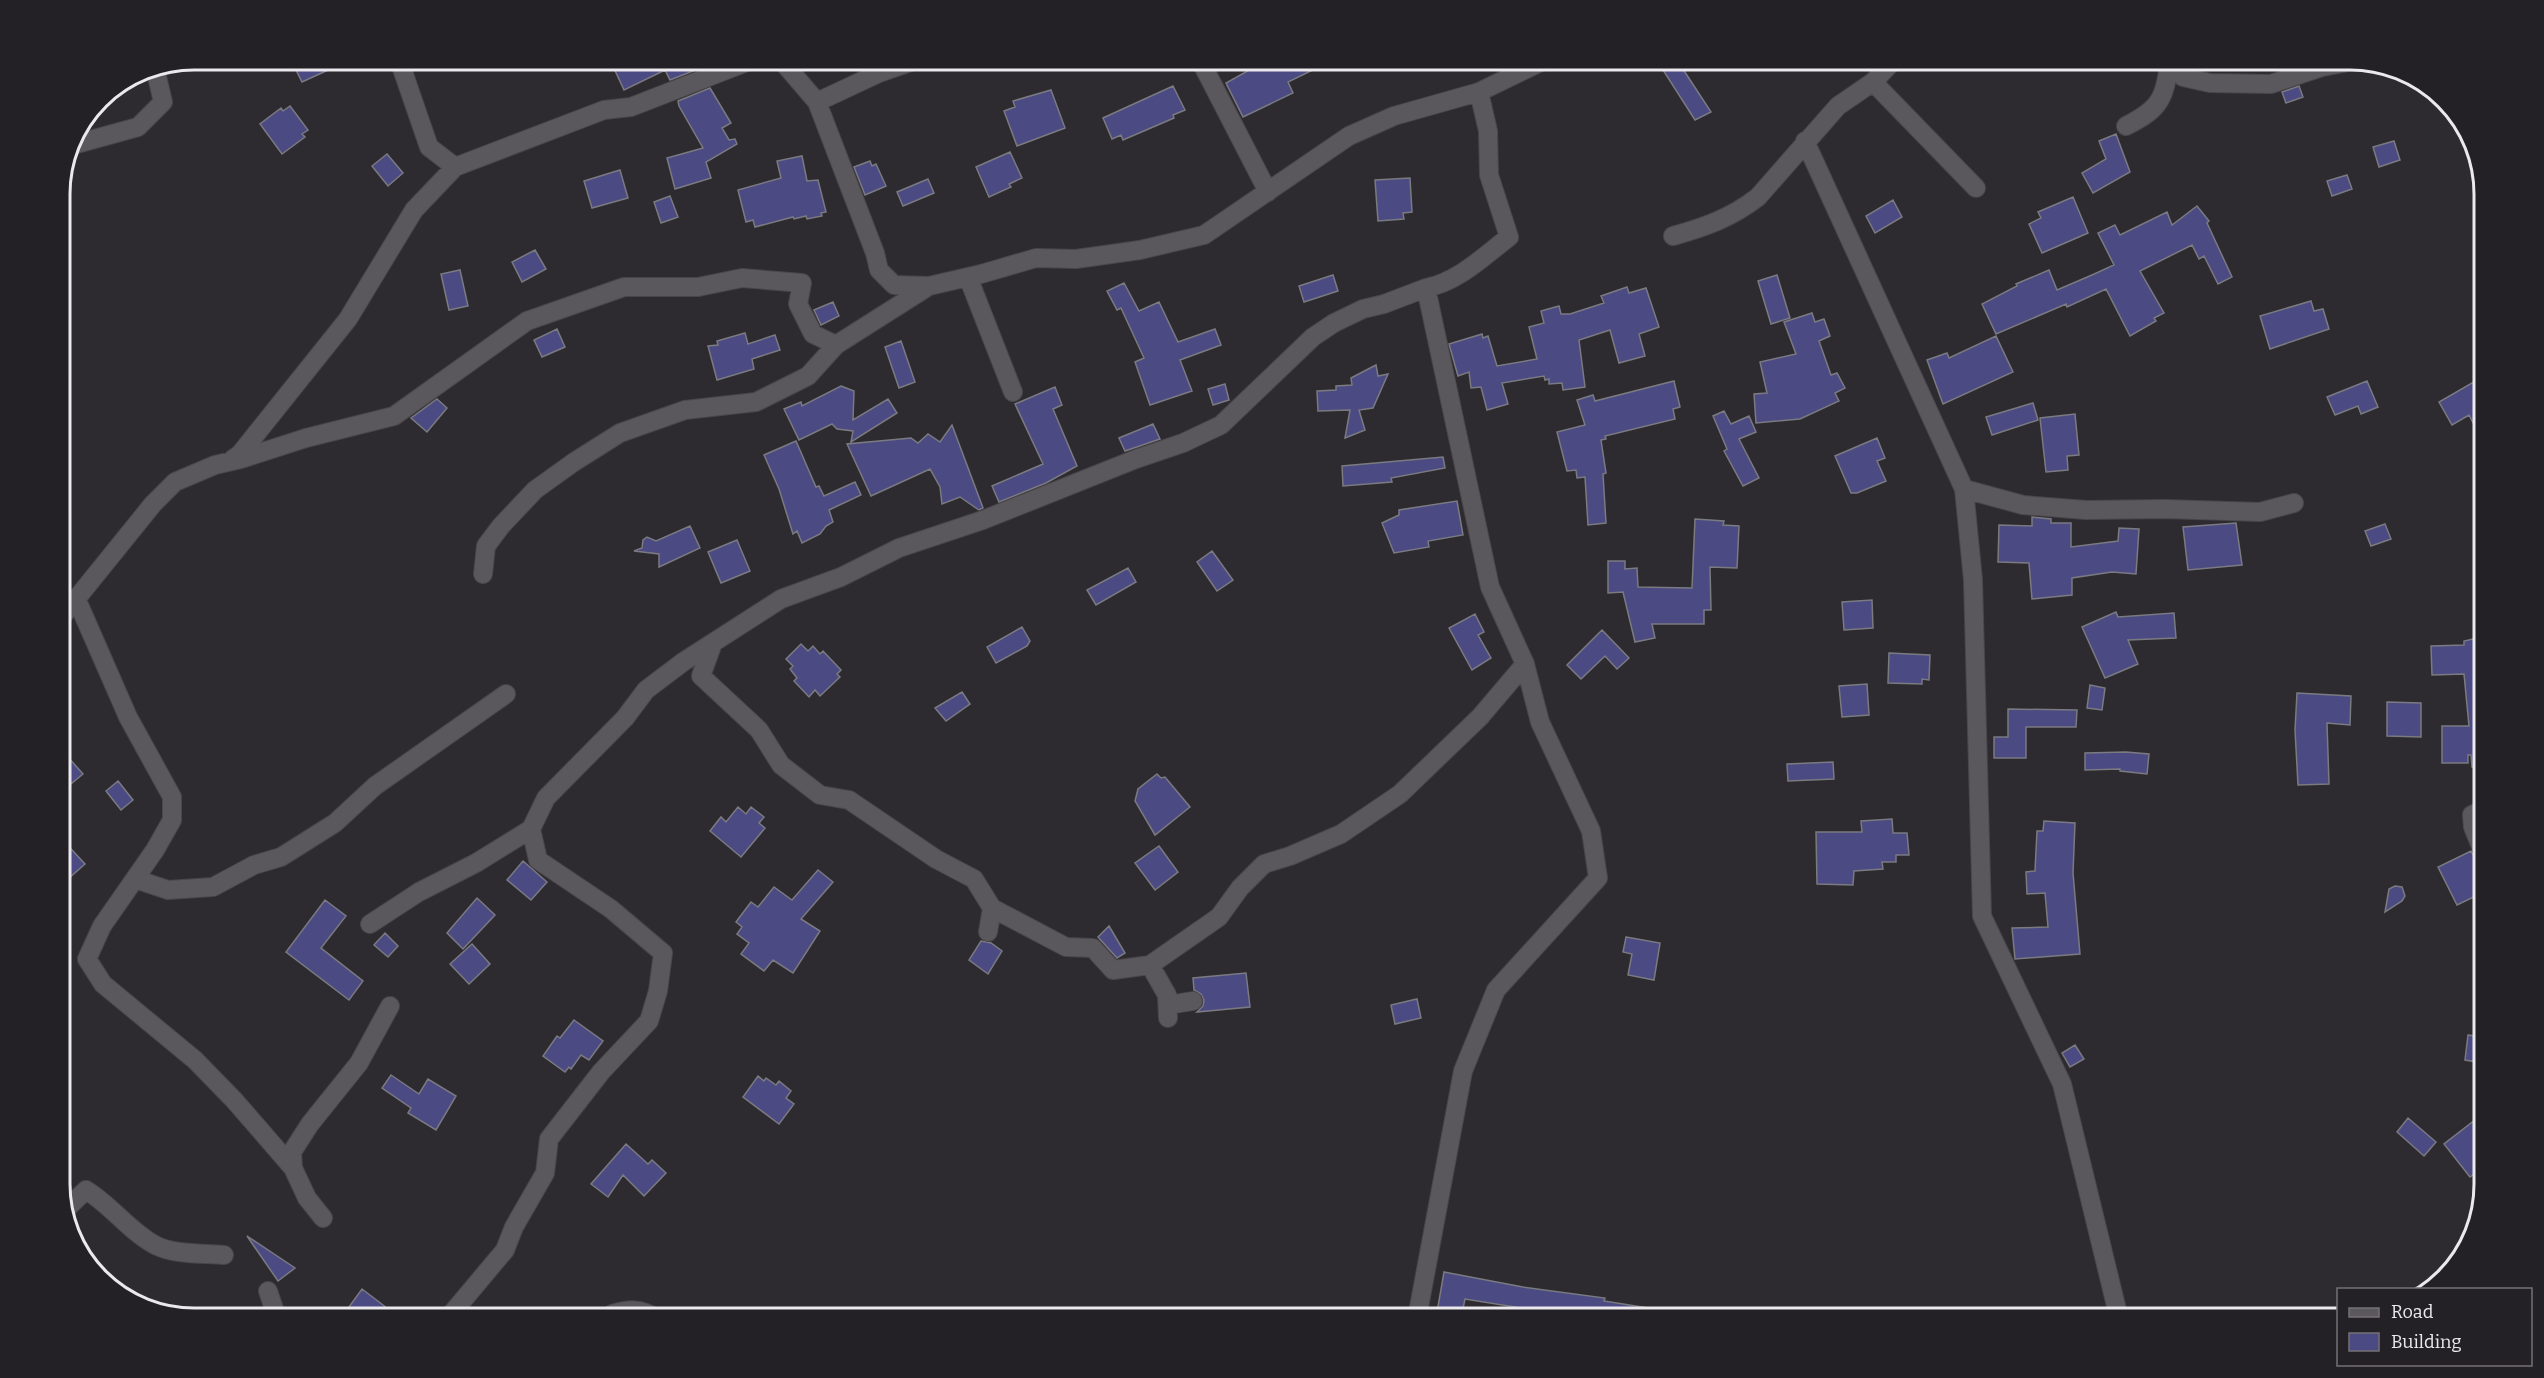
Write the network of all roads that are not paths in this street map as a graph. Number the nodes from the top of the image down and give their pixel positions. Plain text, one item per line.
1 (402, 70) edge
2 (726, 70) edge
3 (790, 70) edge
4 (890, 70) edge
5 (1205, 70) edge
6 (1524, 70) edge
7 (1884, 70) edge
8 (2169, 70) edge
9 (2178, 70) edge
10 (2316, 70) edge
11 (157, 76) edge
12 (1873, 82) junction
13 (1479, 92) junction
14 (817, 102) junction
15 (2126, 126) dead end
16 (1805, 141) junction
17 (82, 143) edge
18 (455, 167) junction
19 (1976, 188) dead end
20 (1268, 192) junction
21 (1672, 236) dead end
22 (968, 278) junction
23 (929, 286) junction
24 (1426, 288) junction
25 (836, 345) junction
26 (1014, 392) dead end
27 (230, 462) junction
28 (1964, 489) junction
29 (2294, 503) dead end
30 (483, 574) dead end
31 (76, 598) junction
32 (71, 605) edge
33 (713, 643) junction
34 (1525, 664) junction
35 (506, 694) dead end
36 (2474, 814) edge
37 (531, 829) junction
38 (2474, 829) edge
39 (135, 879) junction
40 (992, 908) junction
41 (370, 924) dead end
42 (988, 932) dead end
43 (1150, 965) junction
44 (1193, 1001) dead end
45 (390, 1006) dead end
46 (292, 1168) junction
47 (72, 1203) edge
48 (323, 1218) dead end
49 (224, 1255) dead end
50 (268, 1291) dead end
51 (274, 1308) edge
52 (456, 1308) edge
53 (1419, 1308) edge
54 (2117, 1308) edge

1 - 18 street
2 - 18 street
3 - 14 street
4 - 14 street
5 - 20 street
6 - 13 street
7 - 12 street
8 - 15 street
9 - 10 street
11 - 17 street
12 - 16 street
12 - 19 street
13 - 20 street
13 - 24 street
14 - 23 street
16 - 21 street
16 - 28 street
18 - 27 street
20 - 22 street
22 - 23 street
22 - 26 street
23 - 25 street
24 - 33 street
24 - 34 street
25 - 27 street
25 - 30 street
27 - 31 street
28 - 29 street
28 - 54 street
31 - 32 street
31 - 39 street
33 - 37 street
33 - 40 street
34 - 43 street
34 - 53 street
35 - 39 street
36 - 38 street
37 - 41 street
37 - 52 street
39 - 46 street
40 - 42 street
40 - 43 street
43 - 44 street
45 - 46 street
46 - 48 street
47 - 49 street
50 - 51 street

